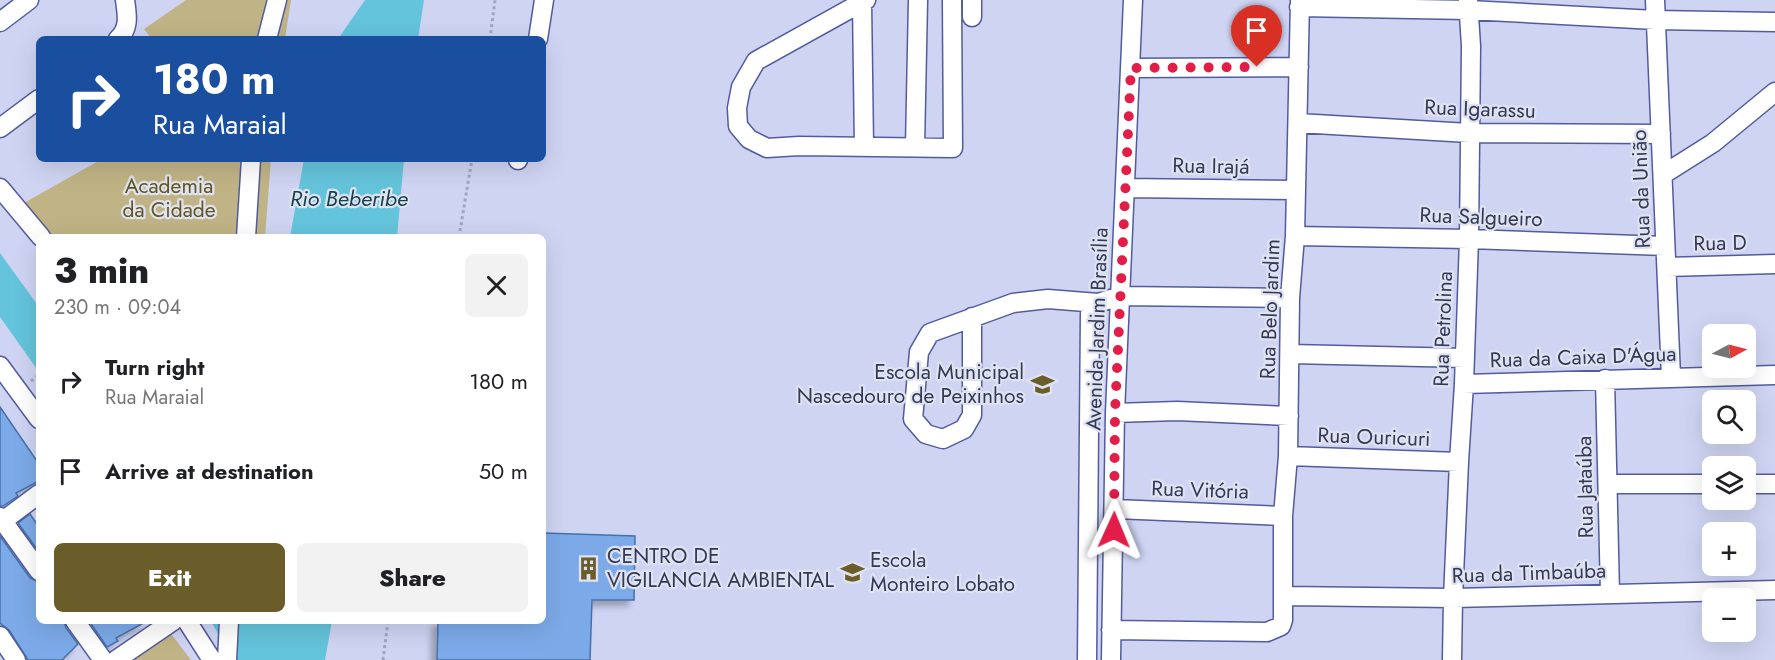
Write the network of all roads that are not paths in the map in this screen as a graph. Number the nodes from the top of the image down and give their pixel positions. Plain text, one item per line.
1 (29, 0) edge
2 (125, 0) edge
3 (277, 0) edge
4 (544, 0) edge
5 (918, 0) edge
6 (952, 0) edge
7 (1133, 0) edge
8 (1655, 0) edge
9 (864, 1) edge
10 (1300, 4) edge
11 (1468, 5) edge
12 (1655, 20) junction
13 (0, 22) edge
14 (1775, 22) edge
15 (121, 36) edge
16 (268, 36) edge
17 (538, 36) edge
18 (1299, 67) junction
19 (1131, 68) junction
20 (1775, 92) edge
21 (36, 101) edge
22 (1298, 123) junction
23 (0, 128) edge
24 (1469, 133) junction
25 (1661, 134) junction
26 (864, 147) junction
27 (915, 147) junction
28 (251, 162) edge
29 (1664, 174) junction
30 (0, 188) edge
31 (1125, 188) junction
32 (1296, 190) junction
33 (38, 234) edge
34 (246, 234) edge
35 (1294, 236) junction
36 (1469, 239) junction
37 (1665, 246) junction
38 (1775, 264) edge
39 (1666, 267) junction
40 (1119, 296) junction
41 (1290, 298) junction
42 (1098, 303) junction
43 (972, 317) junction
44 (1291, 354) junction
45 (1465, 358) junction
46 (0, 366) edge
47 (1775, 375) edge
48 (1671, 377) junction
49 (1605, 379) junction
50 (1464, 384) junction
51 (1115, 413) junction
52 (36, 415) edge
53 (1289, 416) junction
54 (1288, 456) junction
55 (1459, 462) junction
56 (1608, 484) junction
57 (1702, 484) edge
58 (1756, 484) edge
59 (1775, 484) edge
60 (36, 496) edge
61 (1114, 509) junction
62 (1283, 516) junction
63 (1, 520) edge
64 (36, 567) edge
65 (1775, 590) edge
66 (1611, 594) junction
67 (1284, 597) junction
68 (1453, 598) junction
69 (77, 624) edge
70 (169, 624) edge
71 (190, 624) edge
72 (228, 624) edge
73 (1111, 630) junction
74 (0, 636) edge
75 (222, 659) edge
76 (16, 660) edge
77 (103, 660) edge
78 (116, 660) edge
79 (1087, 660) edge
80 (1111, 660) edge
81 (1452, 660) edge

1 - 13 street
2 - 15 street
3 - 16 street
4 - 17 street
5 - 27 street
6 - 27 street
7 - 19 street, Avenida Jardim Brasília
8 - 12 street, Rua da União
9 - 26 street
9 - 26 street
10 - 11 street
10 - 18 street, Rua Belo Jardim
11 - 12 street
11 - 24 street, Rua Petrolina
12 - 14 street
12 - 25 street, Rua da União
18 - 19 street
18 - 22 street, Rua Belo Jardim
19 - 31 street, Avenida Jardim Brasília
20 - 29 street
21 - 23 street
22 - 24 street, Rua Igarassu
22 - 32 street, Rua Belo Jardim
24 - 25 street, Rua Igarassu
24 - 36 street, Rua Petrolina
25 - 29 street, Rua da União
26 - 27 street
28 - 34 street
29 - 37 street, Rua da União
30 - 33 street
31 - 32 street, Rua Irajá
31 - 40 street, Avenida Jardim Brasília
32 - 35 street, Rua Belo Jardim
35 - 36 street, Rua Salgueiro
35 - 41 street, Rua Belo Jardim
36 - 37 street, Rua Salgueiro
36 - 45 street, Rua Petrolina
37 - 39 street, Rua da União
38 - 39 street, Rua D
39 - 48 street, Rua da União
40 - 41 street
40 - 42 street
40 - 51 street, Avenida Jardim Brasília
41 - 44 street, Rua Belo Jardim
42 - 43 street
42 - 79 street, Avenida Jardim Brasília
43 - 43 street
44 - 45 street, Rua da Caixa D'Água
44 - 53 street, Rua Belo Jardim
45 - 50 street, Rua Petrolina
46 - 52 street
47 - 48 street, Rua da Caixa D'Água
48 - 49 street, Rua da Caixa D'Água
49 - 50 street, Rua da Caixa D'Água
49 - 56 street, Rua Jataúba
50 - 55 street, Rua Petrolina
51 - 53 street
51 - 61 street, Avenida Jardim Brasília
53 - 54 street, Rua Belo Jardim
54 - 55 street, Rua Ouricuri
54 - 62 street, Rua Belo Jardim
55 - 68 street, Rua Petrolina
56 - 57 street
56 - 66 street, Rua Jataúba
58 - 59 street
60 - 63 street
61 - 62 street, Rua Vitória
61 - 73 street, Avenida Jardim Brasília
62 - 67 street, Rua Belo Jardim
63 - 64 street
65 - 66 street, Rua da Timbaúba
66 - 68 street, Rua da Timbaúba
67 - 68 street, Rua da Timbaúba
67 - 73 street, Rua Belo Jardim
68 - 81 street, Rua Petrolina
69 - 77 street
70 - 78 street
71 - 75 street
72 - 75 street
73 - 80 street, Avenida Jardim Brasília
74 - 76 street

